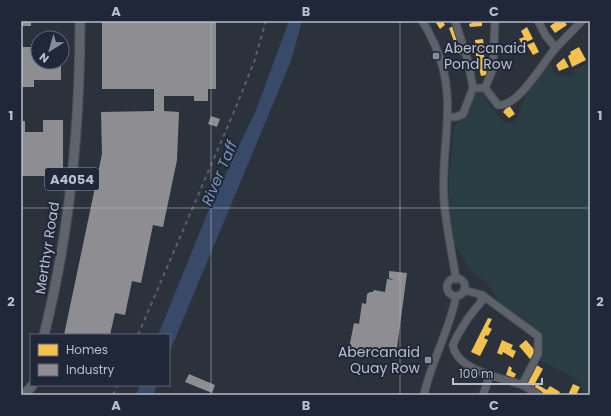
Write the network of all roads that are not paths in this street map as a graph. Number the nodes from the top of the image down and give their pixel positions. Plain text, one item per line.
1 (80, 21) edge
2 (422, 21) edge
3 (455, 21) edge
4 (495, 21) edge
5 (538, 21) edge
6 (582, 21) edge
7 (556, 48) junction
8 (473, 88) junction
9 (485, 88) junction
10 (449, 117) junction
11 (456, 279) junction
12 (464, 290) junction
13 (482, 295) junction
14 (456, 296) junction
15 (44, 334) edge
16 (490, 376) junction
17 (522, 385) junction
18 (32, 389) edge
19 (24, 395) edge
20 (424, 395) edge
21 (483, 395) edge
22 (539, 395) edge

1 - 15 main road, Merthyr Road / A4054
2 - 10 street
3 - 8 street
4 - 9 street
5 - 7 street
6 - 7 street
7 - 9 street
8 - 9 street
8 - 10 street
10 - 11 street
11 - 12 street
11 - 14 street
12 - 13 street
12 - 14 street
13 - 16 street
13 - 17 street
14 - 20 street
16 - 17 street
16 - 21 street
17 - 22 street
18 - 19 main road

